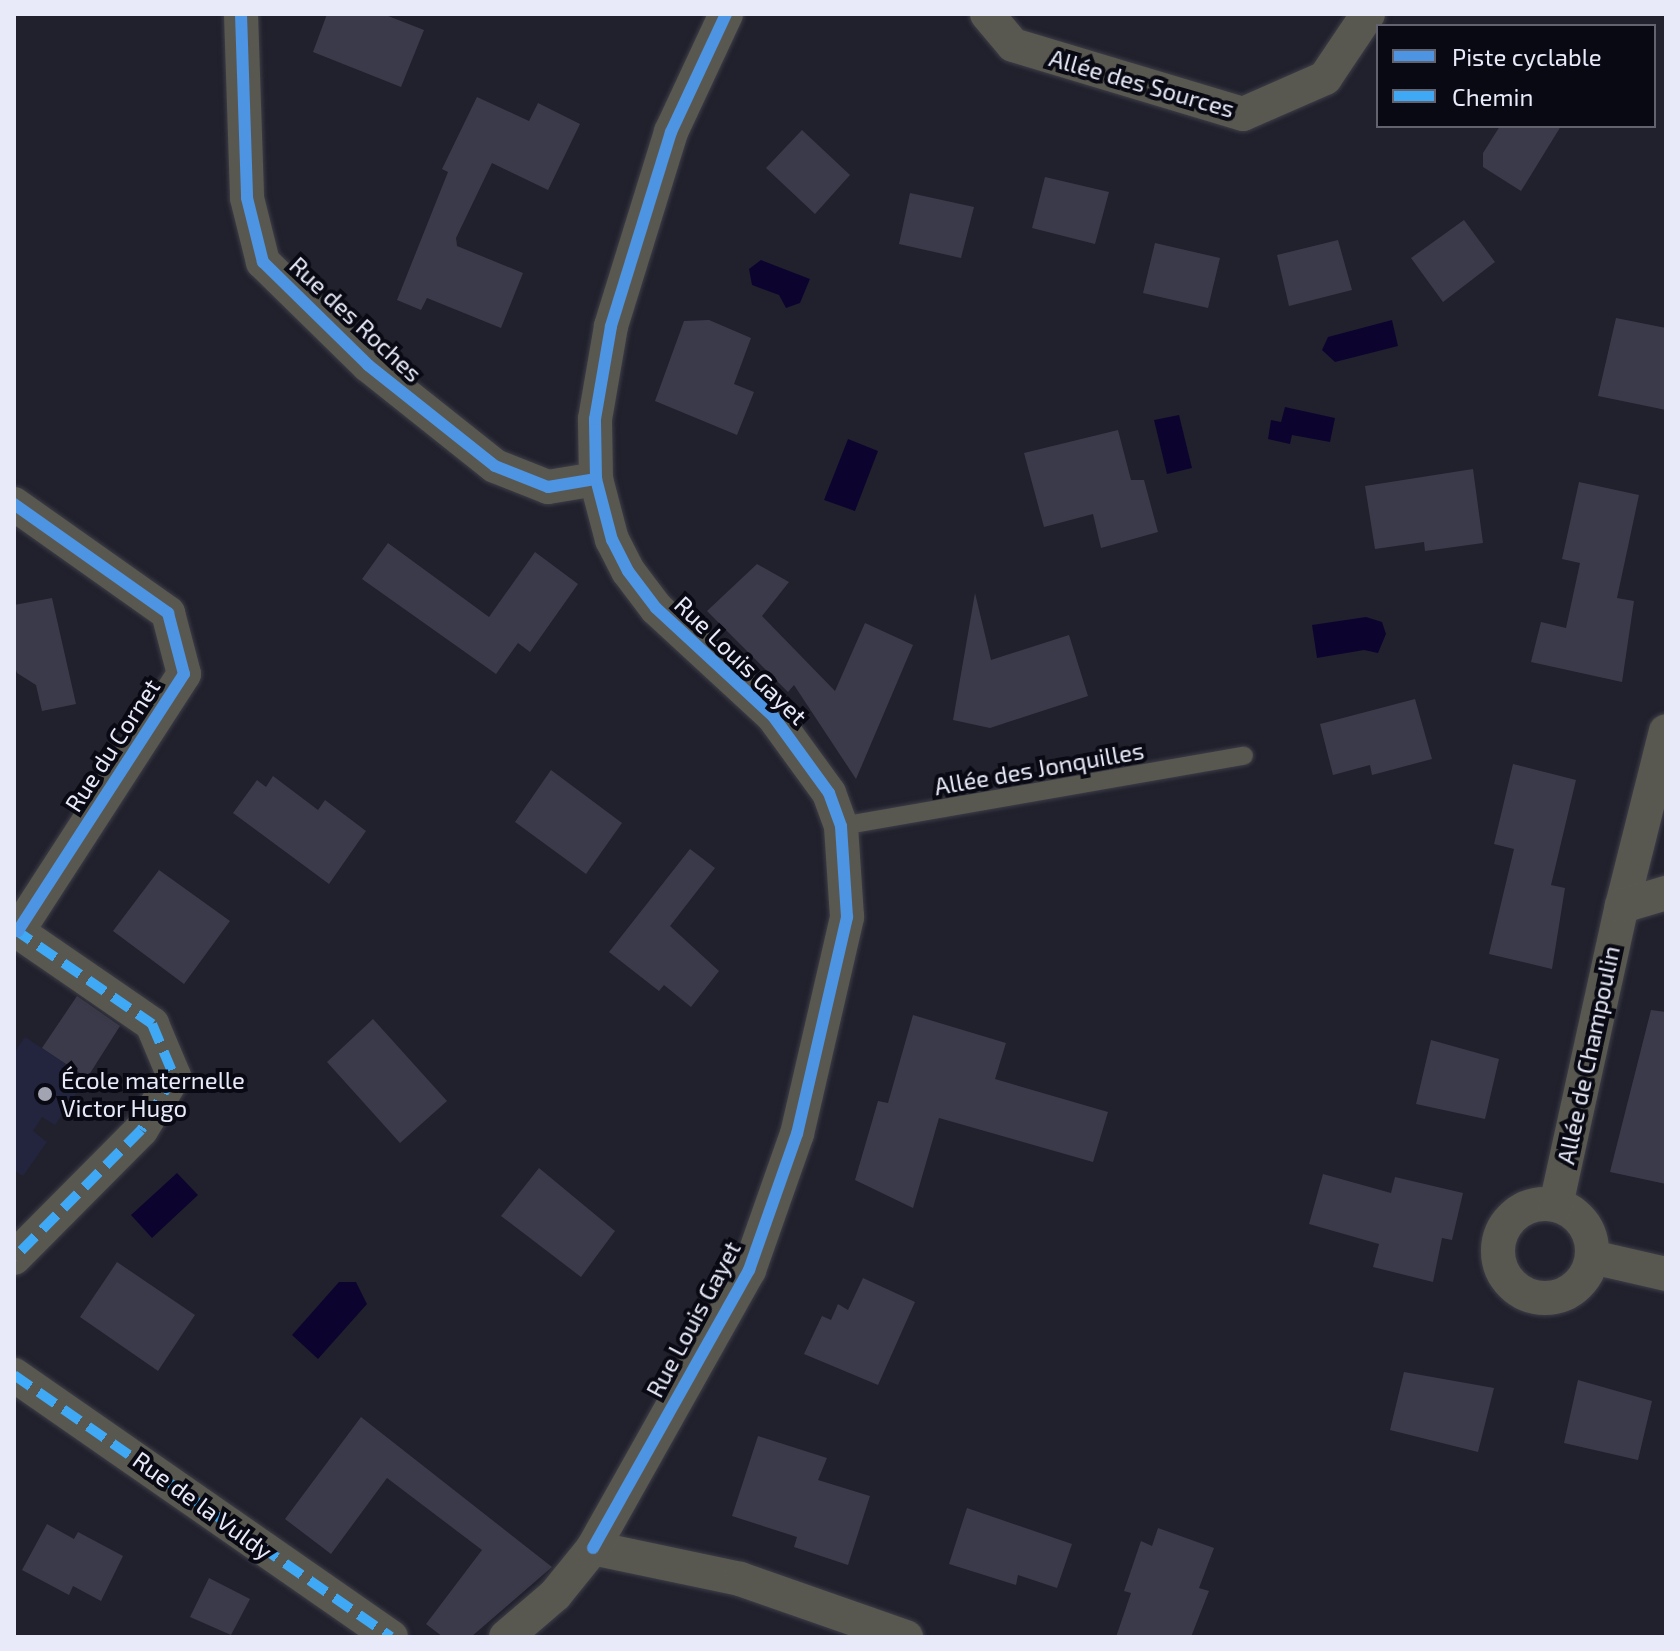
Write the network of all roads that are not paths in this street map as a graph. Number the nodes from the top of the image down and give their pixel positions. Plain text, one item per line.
1 (241, 14) edge
2 (726, 14) edge
3 (987, 14) edge
4 (1368, 14) edge
5 (596, 479) junction
6 (14, 504) edge
7 (1666, 731) edge
8 (1244, 756) dead end
9 (841, 826) junction
10 (1666, 893) edge
11 (1622, 906) junction
12 (16, 930) edge
13 (1556, 1205) junction
14 (1592, 1257) junction
15 (14, 1258) edge
16 (1666, 1274) edge
17 (14, 1375) edge
18 (593, 1548) junction
19 (391, 1637) edge
20 (506, 1637) edge
21 (906, 1637) edge

1 - 5 street, Rue des Roches
2 - 5 street, Rue Louis Gayet
3 - 4 street, Allée des Sources
5 - 9 street, Rue Louis Gayet
6 - 12 street, Rue du Cornet
7 - 11 street, Allée de Champoulin
8 - 9 lane, Allée des Jonquilles
9 - 18 street, Rue Louis Gayet
10 - 11 street
11 - 13 street, Allée de Champoulin
12 - 15 street
13 - 14 street
13 - 14 street
14 - 16 street
17 - 19 street, Rue de la Vuldy
18 - 20 street, Rue Louis Gayet
18 - 21 street

